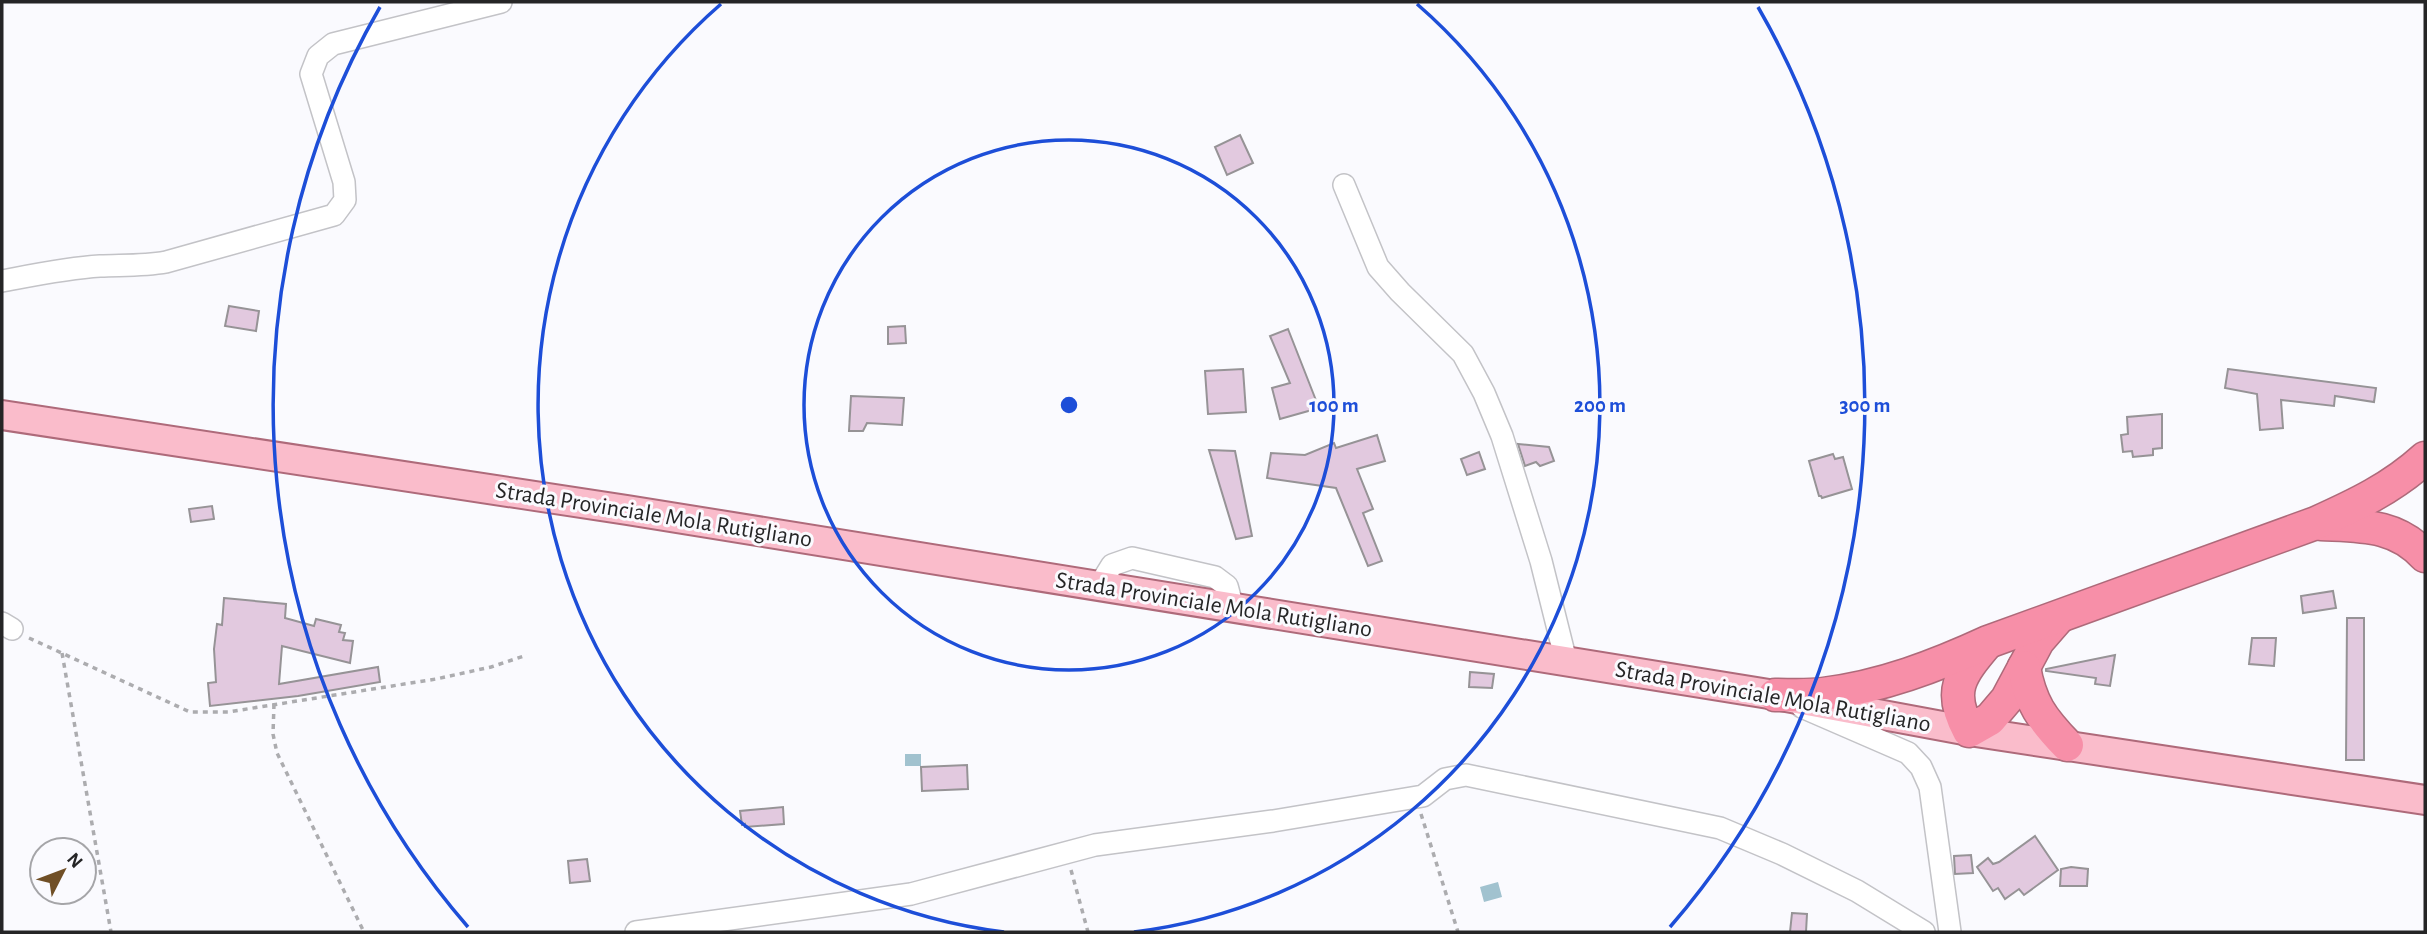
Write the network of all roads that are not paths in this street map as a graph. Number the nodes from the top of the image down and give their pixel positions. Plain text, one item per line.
1 (501, 2) edge
2 (1344, 185) dead end
3 (2, 281) edge
4 (2, 415) edge
5 (2425, 458) edge
6 (2316, 523) junction
7 (2425, 556) edge
8 (2058, 618) junction
9 (1988, 642) junction
10 (1566, 662) junction
11 (2024, 667) junction
12 (1774, 695) junction
13 (1969, 731) junction
14 (2067, 746) junction
15 (2425, 800) edge
16 (636, 932) edge
17 (1924, 932) edge
18 (1950, 932) edge

1 - 3 street
2 - 10 street
4 - 10 main road, Strada Provinciale Mola Rutigliano
5 - 6 highway
6 - 7 highway
6 - 8 highway
8 - 9 highway
8 - 11 highway
9 - 12 highway
9 - 13 highway
10 - 12 main road, Strada Provinciale Mola Rutigliano
11 - 13 highway
11 - 14 highway
12 - 13 main road, Strada Provinciale Mola Rutigliano
12 - 18 street
13 - 14 main road, Strada Provinciale Mola Rutigliano
14 - 15 main road, Strada Provinciale Mola Rutigliano
16 - 17 street

